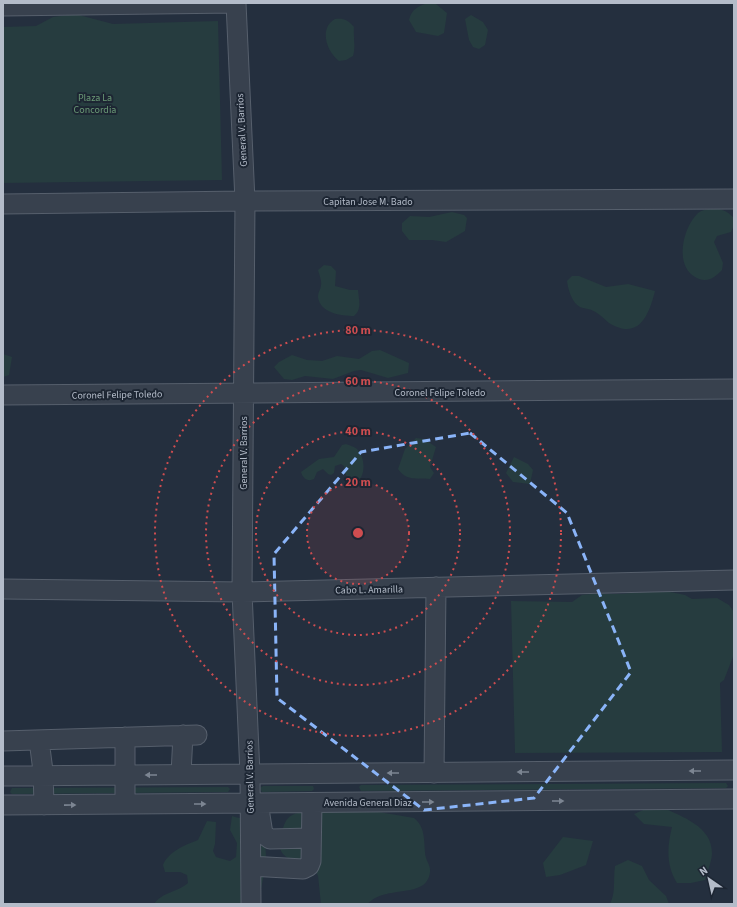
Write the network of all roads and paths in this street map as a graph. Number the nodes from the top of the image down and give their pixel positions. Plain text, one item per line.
1 (235, 3) edge
2 (3, 6) edge
3 (734, 199) edge
4 (245, 201) junction
5 (3, 204) edge
6 (734, 389) edge
7 (242, 393) junction
8 (3, 395) edge
9 (734, 580) edge
10 (436, 587) junction
11 (3, 589) edge
12 (242, 592) junction
13 (125, 737) junction
14 (39, 740) junction
15 (3, 741) edge
16 (734, 770) edge
17 (434, 773) junction
18 (181, 774) junction
19 (250, 774) junction
20 (126, 775) junction
21 (3, 776) edge
22 (43, 776) junction
23 (734, 799) edge
24 (254, 803) junction
25 (312, 803) junction
26 (125, 804) junction
27 (3, 805) edge
28 (44, 805) junction
29 (256, 834) junction
30 (311, 838) junction
31 (251, 866) junction
32 (251, 904) edge

1 - 2 street
1 - 4 street, General V. Barrios
3 - 4 street, Capitan Jose M. Bado
4 - 5 street, Capitan Jose M. Bado
4 - 7 street, General V. Barrios
6 - 7 street, Coronel Felipe Toledo
7 - 8 street, Coronel Felipe Toledo
7 - 12 street, General V. Barrios
9 - 10 street, Cabo L. Amarilla
10 - 12 street, Cabo L. Amarilla
10 - 17 street
11 - 12 street, Cabo L. Amarilla
12 - 19 street, General V. Barrios
13 - 14 street
13 - 18 street
13 - 20 street
14 - 15 street
14 - 22 street
16 -> 17 street
17 -> 19 street
18 - 19 street
18 -> 20 street
19 - 24 street, General V. Barrios
20 - 22 street
20 - 26 street
21 - 22 street
22 - 28 street
25 -> 23 street, Avenida General Diaz
24 - 25 street, Avenida General Diaz
26 -> 24 street, Avenida General Diaz
24 - 29 street, General V. Barrios
25 - 30 street
28 -> 26 street, Avenida General Diaz
27 - 28 street, Avenida General Diaz
29 - 30 street
29 - 31 street, General V. Barrios
30 - 31 street
31 - 32 street, General V. Barrios

